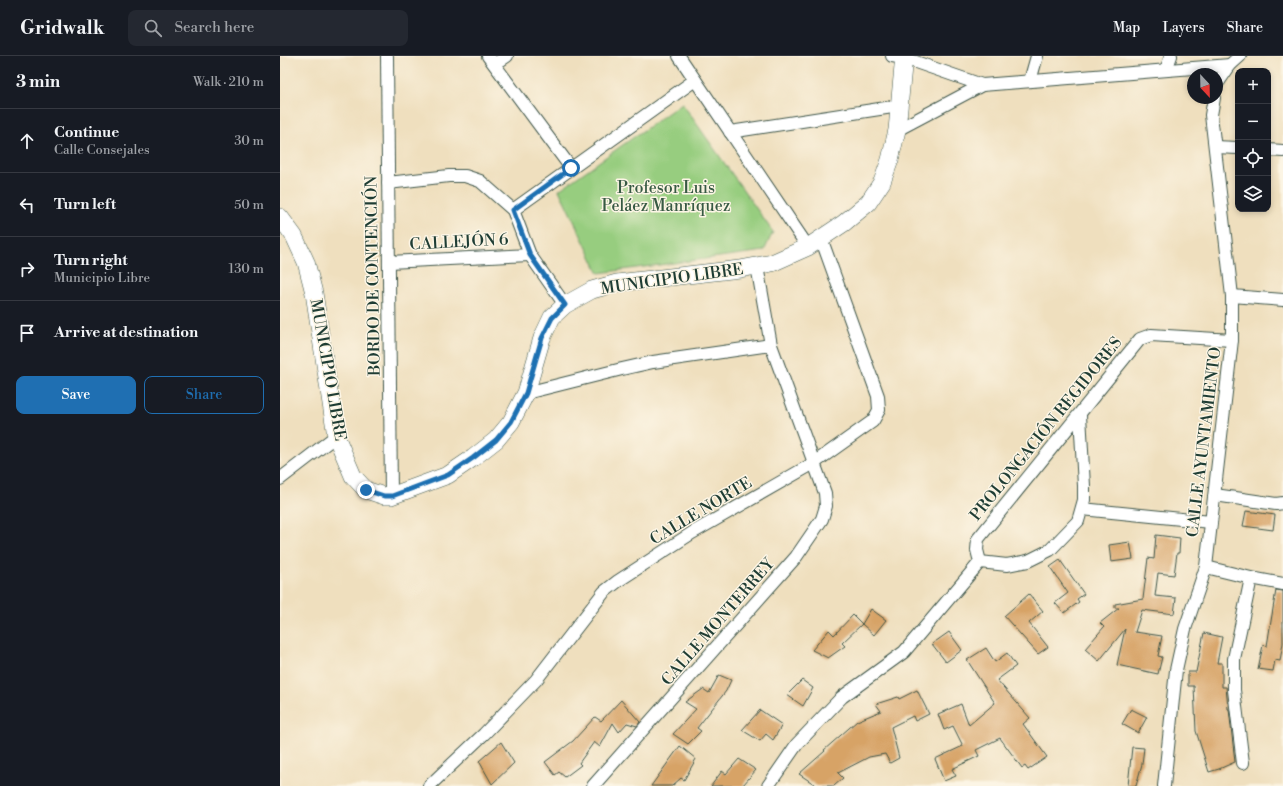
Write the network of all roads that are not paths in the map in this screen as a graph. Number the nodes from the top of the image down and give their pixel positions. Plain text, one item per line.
1 (387, 56) edge
2 (507, 56) edge
3 (679, 56) edge
4 (1037, 56) edge
5 (1171, 56) edge
6 (1240, 56) edge
7 (900, 57) edge
8 (492, 60) edge
9 (1230, 65) junction
10 (1166, 70) junction
11 (1223, 75) edge
12 (695, 80) junction
13 (1030, 81) junction
14 (982, 85) junction
15 (1213, 104) edge
16 (899, 106) junction
17 (897, 130) junction
18 (730, 132) junction
19 (1215, 147) junction
20 (1235, 148) edge
21 (1271, 150) edge
22 (1283, 151) edge
23 (571, 168) junction
24 (388, 183) junction
25 (513, 210) junction
26 (280, 217) edge
27 (815, 242) junction
28 (530, 255) junction
29 (389, 262) junction
30 (757, 266) junction
31 (1232, 296) junction
32 (1283, 300) edge
33 (565, 305) junction
34 (1232, 340) junction
35 (771, 345) junction
36 (526, 393) junction
37 (1080, 415) junction
38 (336, 436) junction
39 (814, 463) junction
40 (280, 479) edge
41 (1215, 495) junction
42 (392, 496) junction
43 (1283, 503) edge
44 (1082, 509) junction
45 (1212, 522) junction
46 (980, 562) junction
47 (1206, 567) junction
48 (1251, 578) junction
49 (1283, 584) edge
50 (1243, 763) dead end
51 (429, 786) edge
52 (593, 786) edge
53 (768, 786) edge
54 (1164, 786) edge

1 - 24 street, BORDO DE CONTENCIÓN
2 - 8 street
3 - 12 street, CALLE NORTE
4 - 13 street
5 - 10 street
6 - 9 street
7 - 14 street
7 - 16 street, MUNICIPIO LIBRE
8 - 23 street
9 - 10 street
9 - 11 street
10 - 13 street
12 - 18 street, CALLE NORTE
12 - 23 street
13 - 14 street
14 - 17 street
15 - 19 street, CALLE AYUNTAMIENTO
16 - 17 street, MUNICIPIO LIBRE
16 - 18 street
17 - 27 street, MUNICIPIO LIBRE
18 - 27 street, CALLE NORTE
19 - 20 street
19 - 31 street, CALLE AYUNTAMIENTO
21 - 22 street
23 - 25 street
24 - 25 street
24 - 29 street, BORDO DE CONTENCIÓN
25 - 28 street
26 - 38 street, MUNICIPIO LIBRE
27 - 30 street, MUNICIPIO LIBRE
27 - 39 street, CALLE NORTE
28 - 29 street, CALLEJÓN 6
28 - 33 street
29 - 42 street, BORDO DE CONTENCIÓN
30 - 33 street, MUNICIPIO LIBRE
30 - 35 street, CALLE MONTERREY
31 - 32 street
31 - 34 street, CALLE AYUNTAMIENTO
33 - 36 street, MUNICIPIO LIBRE
34 - 37 street, PROLONGACIÓN REGIDORES
34 - 41 street, CALLE AYUNTAMIENTO
35 - 36 street
35 - 39 street, CALLE MONTERREY
36 - 42 street, MUNICIPIO LIBRE
37 - 44 street
37 - 46 street, PROLONGACIÓN REGIDORES
38 - 40 street
38 - 42 street, MUNICIPIO LIBRE
39 - 51 street, CALLE NORTE
39 - 52 street, CALLE MONTERREY
41 - 43 street
41 - 45 street, CALLE AYUNTAMIENTO
44 - 45 street
44 - 46 street
45 - 47 street, CALLE AYUNTAMIENTO
46 - 53 street
47 - 48 street
47 - 54 street, CALLE AYUNTAMIENTO
48 - 49 street
48 - 50 street

